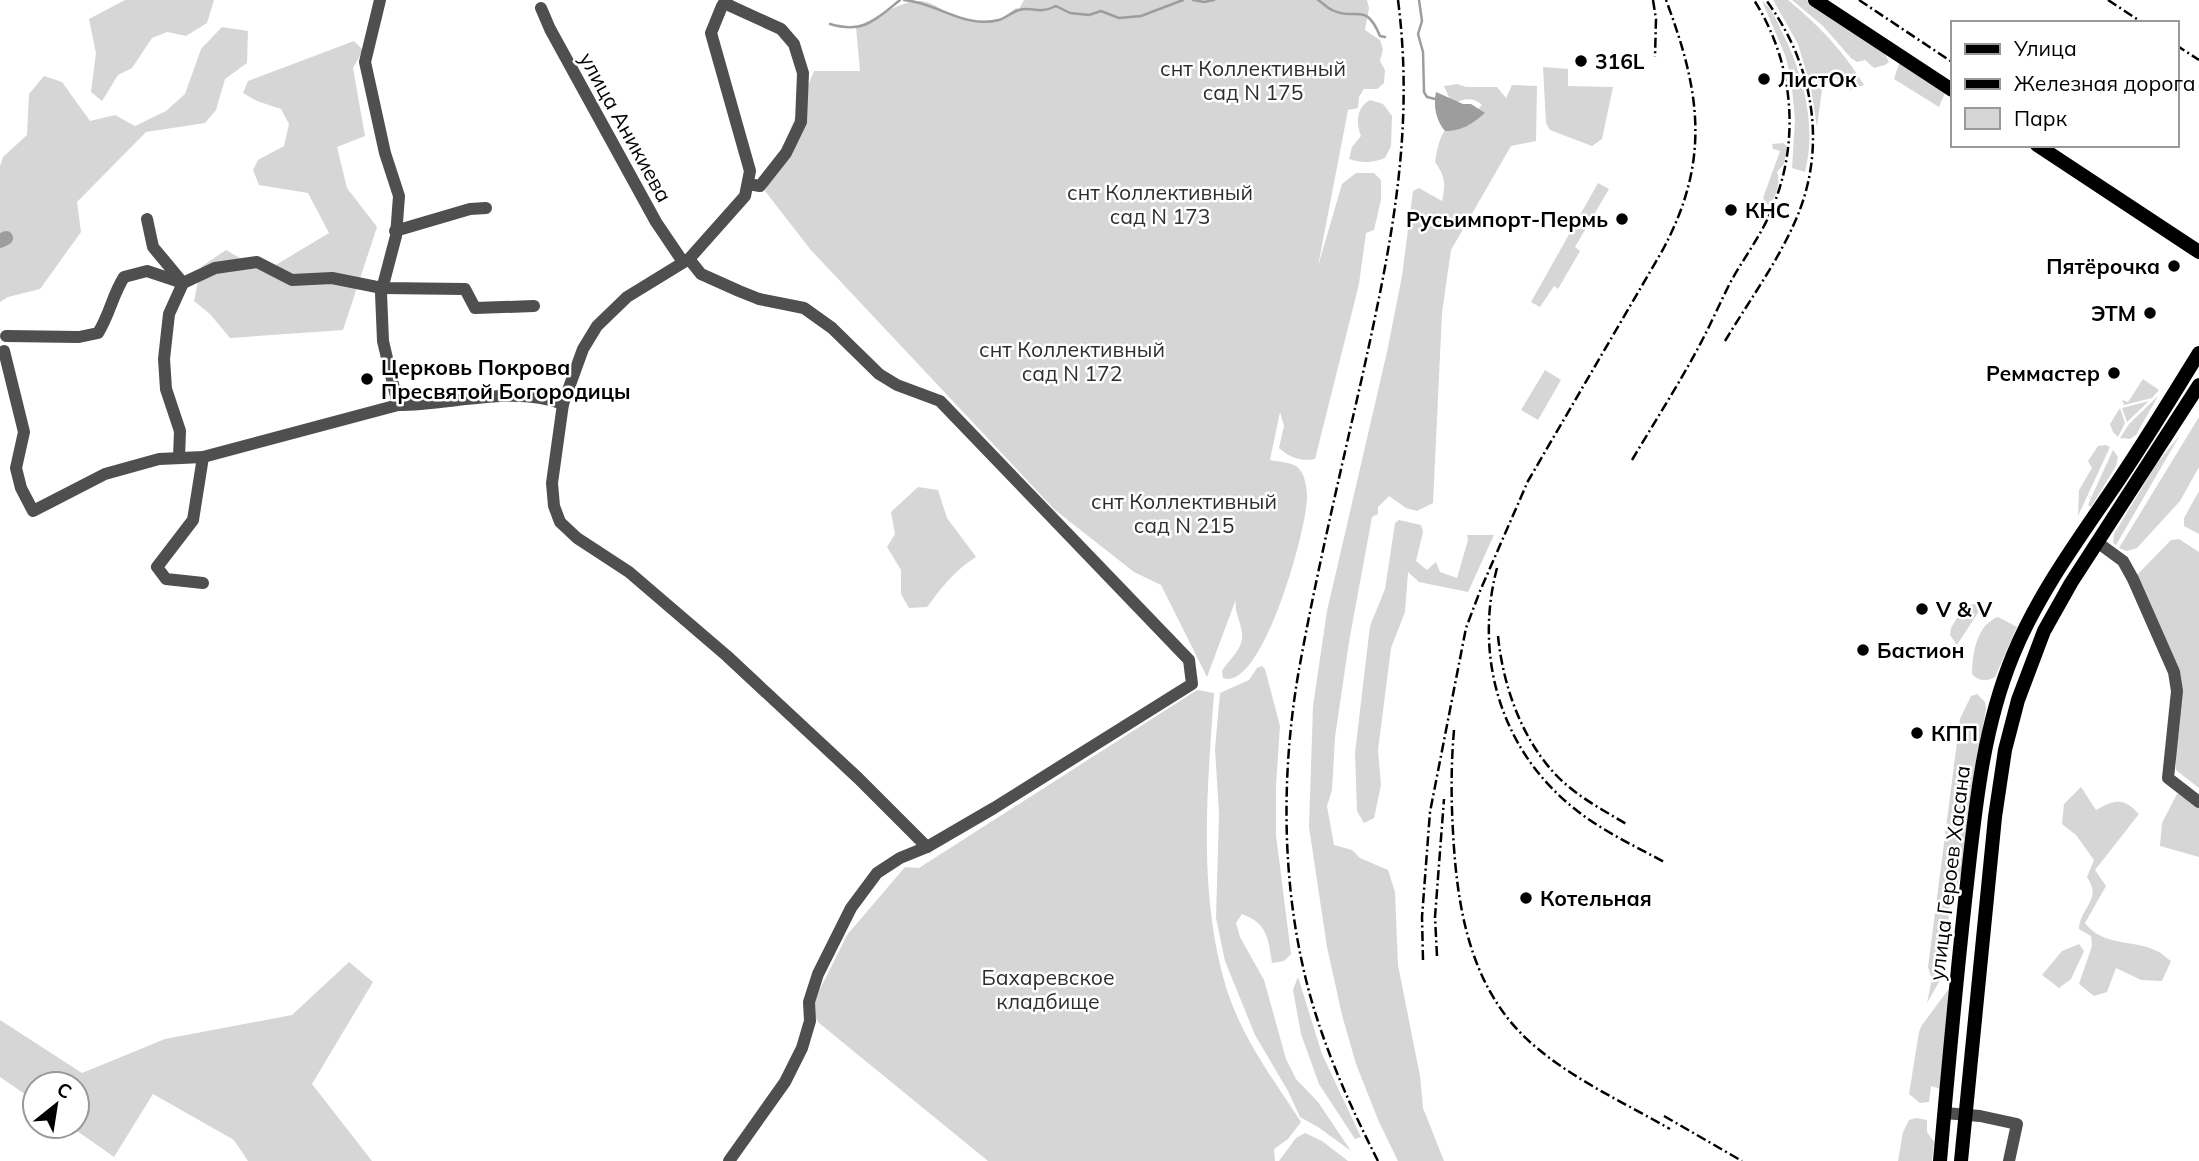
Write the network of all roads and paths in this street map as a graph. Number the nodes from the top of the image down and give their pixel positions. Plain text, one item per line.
1 (380, 0) edge
2 (1815, 0) edge
3 (726, 1) edge
4 (541, 8) dead end
5 (1951, 89) edge
6 (2041, 147) edge
7 (748, 184) junction
8 (486, 208) dead end
9 (147, 219) dead end
10 (396, 231) junction
11 (2199, 252) edge
12 (686, 261) junction
13 (667, 273) junction
14 (701, 274) junction
15 (183, 283) junction
16 (382, 288) junction
17 (534, 306) dead end
18 (6, 336) dead end
19 (4, 351) dead end
20 (2199, 353) edge
21 (2199, 385) edge
22 (563, 404) junction
23 (398, 405) junction
24 (203, 457) junction
25 (180, 458) junction
26 (2097, 542) junction
27 (203, 583) dead end
28 (2199, 802) edge
29 (927, 847) junction
30 (1945, 1113) junction
31 (1965, 1115) junction
32 (729, 1161) edge
33 (1940, 1161) edge
34 (1961, 1161) edge
35 (2009, 1161) edge

1 - 10 street
2 - 5 main road
3 - 7 street
3 - 7 street
4 - 12 street, улица Аникиева
6 - 11 main road
7 - 12 street
8 - 10 street
9 - 15 street
10 - 16 street
12 - 13 street
12 - 14 street, улица Аникиева
13 - 14 street
13 - 22 street
14 - 29 street
15 - 16 street
15 - 18 street
15 - 25 street
16 - 17 street
16 - 23 street
19 - 25 street
20 - 30 main road, улица Героев Хасана
21 - 26 main road, улица Героев Хасана
22 - 23 street
22 - 29 street
23 - 24 street
24 - 25 street
24 - 27 street
26 - 28 street
26 - 31 main road, улица Героев Хасана
29 - 32 street
30 - 31 street
30 - 33 main road, улица Героев Хасана
31 - 34 main road, улица Героев Хасана
31 - 35 street

